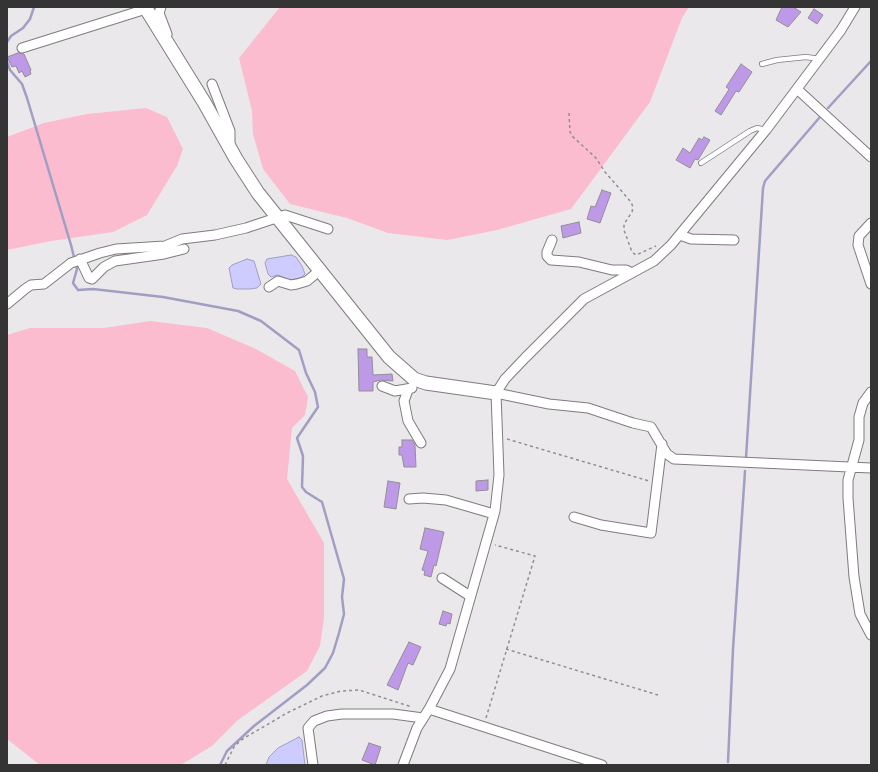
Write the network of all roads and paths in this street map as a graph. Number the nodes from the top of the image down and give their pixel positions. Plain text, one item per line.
1 (161, 7) edge
2 (855, 7) edge
3 (145, 8) edge
4 (162, 37) junction
5 (22, 48) dead end
6 (820, 59) junction
7 (762, 64) dead end
8 (212, 84) dead end
9 (797, 89) junction
10 (569, 113) dead end
11 (766, 130) junction
12 (230, 149) junction
13 (871, 157) edge
14 (701, 163) dead end
15 (277, 218) junction
16 (871, 223) edge
17 (328, 230) dead end
18 (680, 235) junction
19 (552, 240) dead end
20 (734, 240) dead end
21 (672, 245) junction
22 (184, 249) dead end
23 (80, 259) junction
24 (319, 271) junction
25 (632, 273) junction
26 (871, 284) edge
27 (269, 287) dead end
28 (7, 304) edge
29 (413, 385) junction
30 (382, 386) dead end
31 (871, 392) edge
32 (496, 393) junction
33 (497, 436) junction
34 (421, 443) dead end
35 (662, 444) junction
36 (851, 468) junction
37 (871, 468) edge
38 (657, 484) junction
39 (409, 499) dead end
40 (494, 514) junction
41 (574, 517) dead end
42 (486, 542) junction
43 (442, 578) dead end
44 (470, 596) junction
45 (871, 635) edge
46 (506, 649) junction
47 (658, 695) dead end
48 (429, 710) junction
49 (423, 718) junction
50 (483, 727) junction
51 (313, 765) edge
52 (403, 765) edge
53 (602, 765) edge

1 - 4 street
2 - 6 street
3 - 4 street
3 - 5 street
4 - 12 street
6 - 7 lane
6 - 9 street
8 - 12 street
9 - 11 street
9 - 13 street
10 - 21 path
11 - 14 lane
11 - 18 street
12 - 15 street
15 - 17 street
15 - 23 street
15 - 24 street
16 - 26 street
18 - 20 street
18 - 21 street
19 - 25 street
21 - 25 street
22 - 23 street
23 - 28 street
24 - 27 street
24 - 29 street
25 - 32 street
29 - 30 street
29 - 32 street
29 - 34 street
31 - 36 street
32 - 33 street
32 - 35 street
33 - 38 path
33 - 40 street
35 - 36 street
35 - 38 street
36 - 37 street
36 - 45 street
38 - 41 street
39 - 40 street
40 - 42 street
42 - 44 street
42 - 46 path
43 - 44 street
44 - 48 street
46 - 47 path
46 - 50 path
48 - 49 street
48 - 50 street
49 - 51 street
49 - 52 street
50 - 53 street

